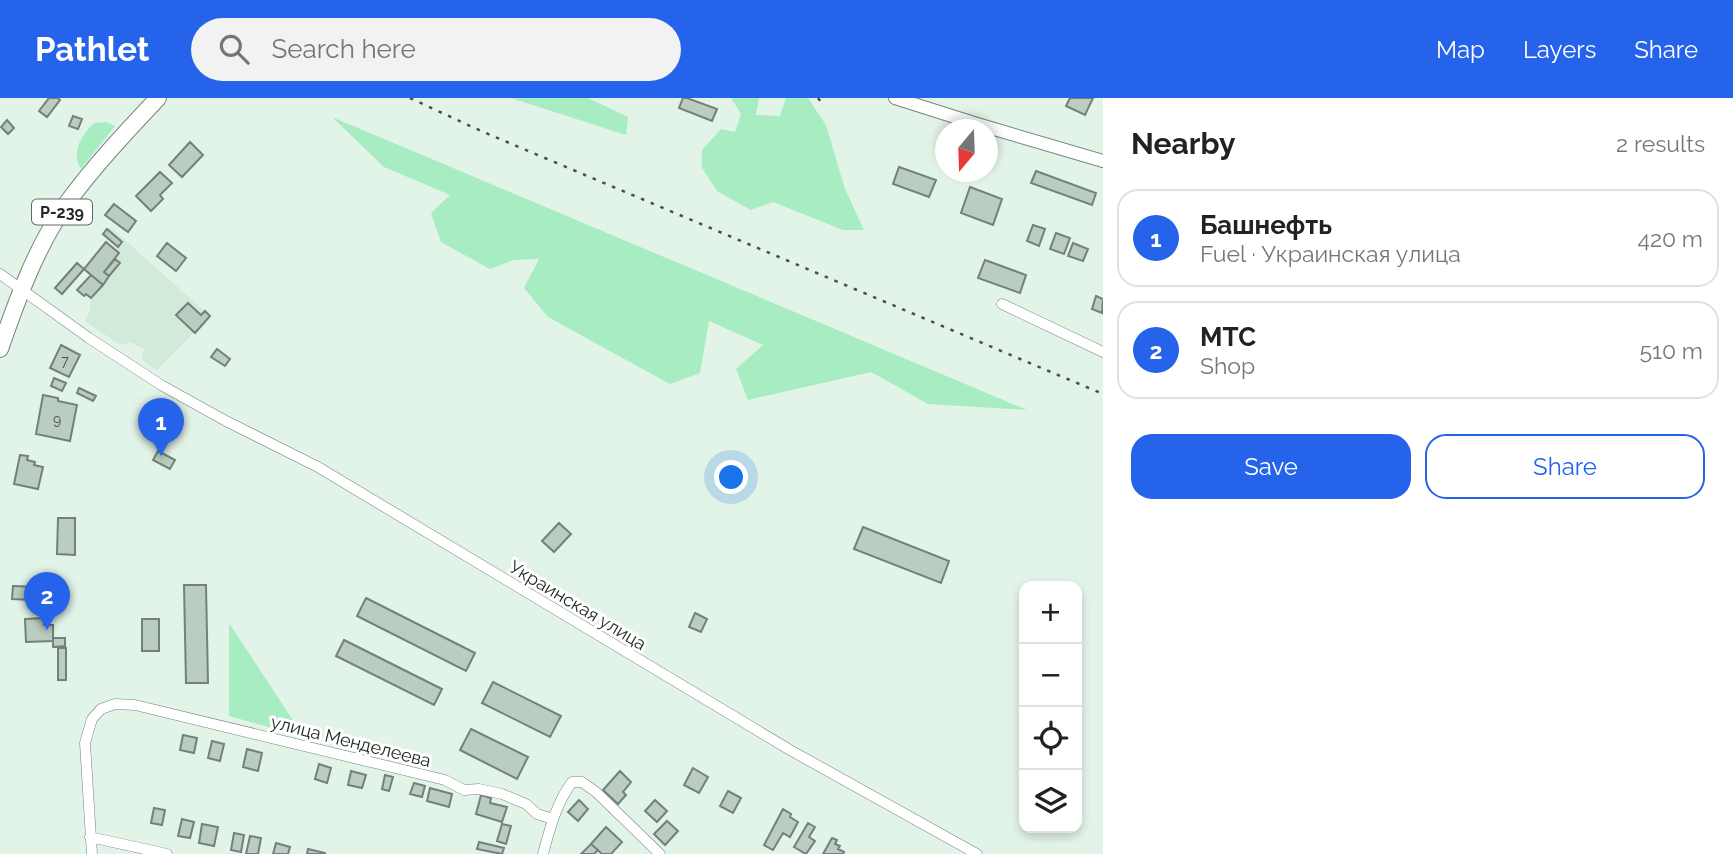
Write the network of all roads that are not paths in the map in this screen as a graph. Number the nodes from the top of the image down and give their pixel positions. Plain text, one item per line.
1 (158, 98) edge
2 (895, 98) edge
3 (1103, 160) edge
4 (0, 274) edge
5 (22, 291) junction
6 (1002, 304) dead end
7 (0, 349) edge
8 (1103, 352) edge
9 (553, 819) junction
10 (90, 837) junction
11 (92, 854) edge
12 (167, 854) edge
13 (543, 854) edge
14 (660, 854) edge
15 (977, 854) edge

1 - 5 highway, Р-239
2 - 3 street
4 - 5 street, Украинская улица
5 - 7 highway, Р-239
5 - 15 street, Украинская улица
6 - 8 street
9 - 10 street, улица Менделеева
9 - 13 street
9 - 14 street
10 - 11 street
10 - 12 street

